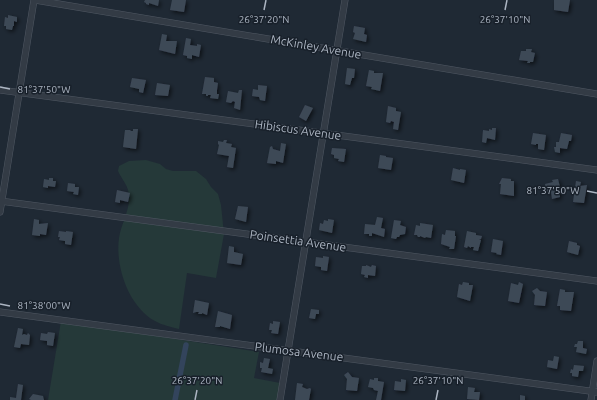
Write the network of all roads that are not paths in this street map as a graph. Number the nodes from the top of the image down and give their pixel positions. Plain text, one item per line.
1 (34, 0) edge
2 (345, 0) edge
3 (336, 50) junction
4 (0, 90) edge
5 (19, 93) junction
6 (597, 94) edge
7 (323, 134) junction
8 (597, 170) edge
9 (1, 201) edge
10 (0, 212) edge
11 (306, 242) junction
12 (597, 281) edge
13 (0, 312) edge
14 (288, 350) junction
15 (597, 361) edge
16 (595, 392) edge
17 (280, 400) edge
18 (591, 400) edge

1 - 3 street, McKinley Avenue
1 - 5 street
2 - 3 street
3 - 6 street, McKinley Avenue
3 - 7 street
4 - 5 street, Hibiscus Avenue
5 - 7 street, Hibiscus Avenue
5 - 9 street
7 - 8 street, Hibiscus Avenue
7 - 11 street
9 - 10 street
9 - 11 street, Poinsettia Avenue
11 - 12 street, Poinsettia Avenue
11 - 14 street
13 - 14 street, Plumosa Avenue
14 - 16 street, Plumosa Avenue
14 - 17 street
15 - 16 street
16 - 18 street

